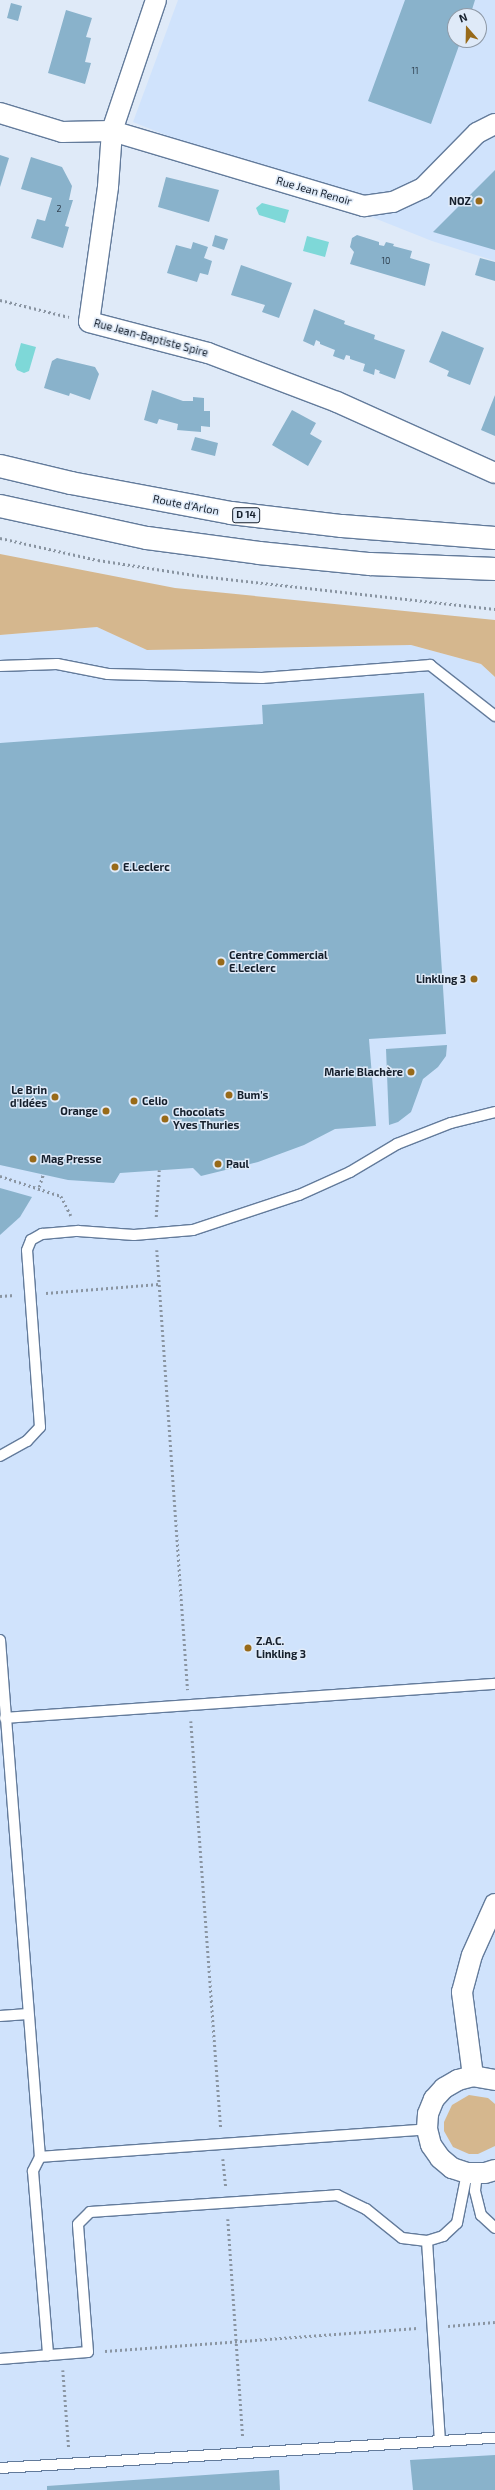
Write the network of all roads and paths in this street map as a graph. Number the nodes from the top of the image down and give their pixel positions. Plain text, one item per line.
1 (156, 0) edge
2 (0, 112) edge
3 (495, 124) edge
4 (112, 131) junction
5 (0, 300) edge
6 (89, 322) junction
7 (0, 466) edge
8 (495, 473) edge
9 (0, 506) edge
10 (0, 538) edge
11 (495, 538) edge
12 (495, 569) edge
13 (495, 609) edge
14 (0, 666) edge
15 (495, 716) edge
16 (495, 1112) edge
17 (159, 1170) dead end
18 (43, 1175) dead end
19 (0, 1176) edge
20 (39, 1187) junction
21 (78, 1231) junction
22 (156, 1234) junction
23 (159, 1284) junction
24 (30, 1294) junction
25 (0, 1296) edge
26 (0, 1456) edge
27 (0, 1640) edge
28 (495, 1684) edge
29 (189, 1706) junction
30 (5, 1718) junction
31 (495, 1904) edge
32 (28, 2014) junction
33 (0, 2016) edge
34 (473, 2076) junction
35 (495, 2080) edge
36 (427, 2129) junction
37 (222, 2144) junction
38 (40, 2157) junction
39 (480, 2172) edge
40 (227, 2203) junction
41 (495, 2228) edge
42 (427, 2241) junction
43 (495, 2322) edge
44 (433, 2327) junction
45 (235, 2342) junction
46 (88, 2352) junction
47 (48, 2355) junction
48 (62, 2355) junction
49 (0, 2359) edge
50 (495, 2438) edge
51 (440, 2441) junction
52 (244, 2453) junction
53 (70, 2463) junction
54 (0, 2468) edge

1 - 4 street, Rue Jean-Baptiste Spire
2 - 4 street, Rue Jean Renoir
3 - 4 street, Rue Jean Renoir
4 - 6 street, Rue Jean-Baptiste Spire
5 - 6 path
6 - 8 street, Rue Jean-Baptiste Spire
7 - 11 main road, Route d'Arlon / D 14
9 - 12 main road
10 - 13 path
14 - 15 lane
16 - 22 lane
17 - 22 path
18 - 20 path
19 - 20 path
20 - 21 path
21 - 22 lane
21 - 24 lane
22 - 23 path
23 - 24 path
23 - 29 path
24 - 25 path
24 - 26 lane
27 - 30 lane
28 - 29 lane
29 - 30 lane
29 - 37 path
30 - 32 lane
31 - 34 street
32 - 33 lane
32 - 38 lane
34 - 35 street
34 - 36 street
36 - 37 lane
36 - 39 street
37 - 38 lane
37 - 40 path
38 - 47 lane
39 - 41 lane
39 - 42 lane
40 - 42 lane
40 - 45 path
40 - 46 lane
42 - 44 lane
43 - 44 path
44 - 45 path
44 - 51 lane
45 - 46 path
45 - 52 path
46 - 48 lane
47 - 48 lane
47 - 49 lane
48 - 53 path
50 - 51 lane
51 - 52 lane
52 - 53 lane
53 - 54 lane

